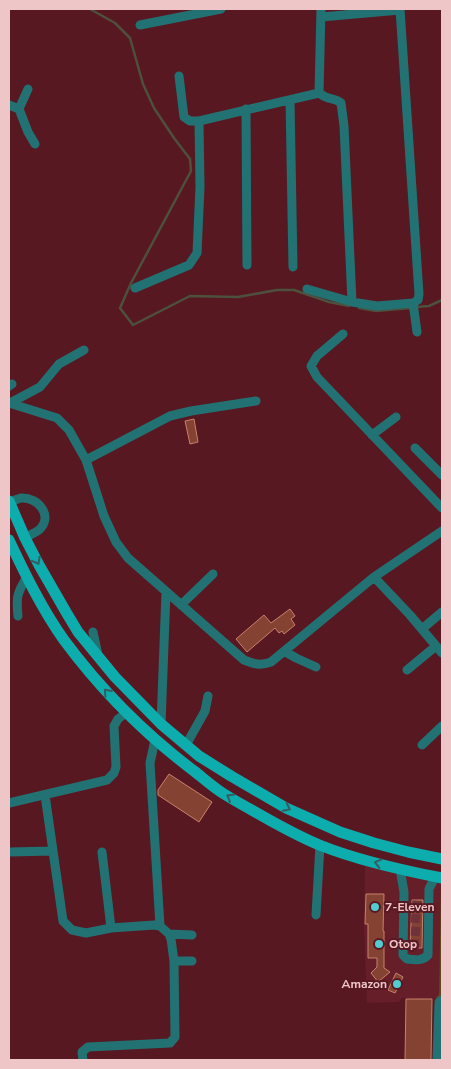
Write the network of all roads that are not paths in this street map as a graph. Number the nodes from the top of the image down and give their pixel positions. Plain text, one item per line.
1 (220, 9) edge
2 (400, 10) edge
3 (321, 13) edge
4 (140, 25) dead end
5 (179, 76) dead end
6 (28, 89) dead end
7 (319, 93) junction
8 (290, 100) junction
9 (9, 106) edge
10 (20, 109) junction
11 (246, 109) junction
12 (199, 121) junction
13 (36, 144) dead end
14 (247, 265) dead end
15 (293, 267) dead end
16 (135, 288) dead end
17 (307, 289) dead end
18 (352, 302) junction
19 (413, 306) junction
20 (417, 332) dead end
21 (344, 334) dead end
22 (84, 350) dead end
23 (256, 401) dead end
24 (9, 403) edge
25 (396, 418) dead end
26 (372, 435) junction
27 (415, 448) dead end
28 (86, 460) junction
29 (442, 475) edge
30 (9, 501) edge
31 (442, 508) edge
32 (442, 531) edge
33 (25, 538) junction
34 (9, 540) edge
35 (213, 574) dead end
36 (26, 577) junction
37 (374, 577) junction
38 (166, 592) junction
39 (181, 605) junction
40 (442, 612) edge
41 (18, 616) dead end
42 (422, 629) junction
43 (93, 632) dead end
44 (439, 649) edge
45 (284, 651) junction
46 (98, 655) junction
47 (316, 667) dead end
48 (407, 670) dead end
49 (208, 696) dead end
50 (126, 713) junction
51 (161, 724) junction
52 (442, 726) edge
53 (155, 740) junction
54 (186, 745) junction
55 (422, 745) dead end
56 (45, 795) junction
57 (9, 803) edge
58 (320, 845) junction
59 (9, 852) edge
60 (53, 852) junction
61 (102, 852) dead end
62 (442, 859) edge
63 (400, 869) junction
64 (438, 878) edge
65 (316, 915) dead end
66 (160, 926) junction
67 (111, 928) junction
68 (169, 934) junction
69 (192, 935) dead end
70 (174, 961) junction
71 (192, 961) dead end
72 (442, 1000) edge
73 (83, 1060) edge
74 (437, 1060) edge

1 - 4 street
2 - 3 street
2 - 19 street
3 - 7 street
5 - 12 street
6 - 10 street
7 - 8 street
7 - 18 street
8 - 11 street
8 - 15 street
9 - 10 street
10 - 13 street
11 - 12 street
11 - 14 street
12 - 16 street
17 - 18 street
18 - 19 street
19 - 20 street
21 - 26 street
22 - 24 street
23 - 28 street
24 - 28 street
25 - 26 street
26 - 31 street
27 - 29 street
28 - 38 street
30 - 33 main road
30 - 33 street
32 - 37 street
33 -> 46 main road
34 - 36 main road
35 - 39 street
36 - 41 street
50 -> 36 main road
37 - 42 street
37 - 45 street
38 - 39 street
38 - 51 street
39 - 45 street
40 - 42 street
42 - 44 street
43 - 46 street
44 - 48 street
45 - 47 street
46 - 51 main road
49 - 54 street
50 - 53 main road
50 - 56 street
51 - 54 main road
52 - 55 street
58 -> 53 main road
53 - 66 street
54 -> 62 main road
56 - 57 street
56 - 60 street
63 -> 58 main road
58 - 65 street
59 - 60 street
60 - 67 street
61 - 67 street
63 - 64 main road
63 - 64 street
66 - 67 street
66 - 68 street
68 - 69 street
68 - 70 street
70 - 71 street
70 - 73 street
72 - 74 street

